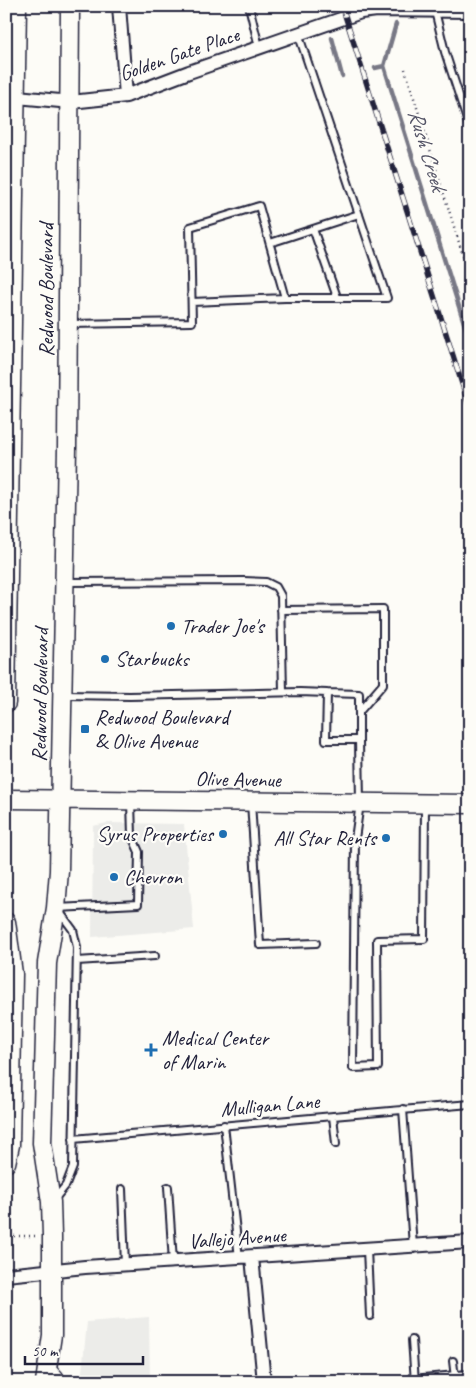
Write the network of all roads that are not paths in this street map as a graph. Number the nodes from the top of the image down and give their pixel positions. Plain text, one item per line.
1 (17, 6) edge
2 (70, 6) edge
3 (119, 6) edge
4 (249, 6) edge
5 (377, 8) edge
6 (470, 10) edge
7 (435, 11) junction
8 (298, 32) junction
9 (259, 47) junction
10 (11, 96) edge
11 (126, 96) junction
12 (70, 102) junction
13 (470, 129) edge
14 (359, 214) junction
15 (314, 229) junction
16 (270, 243) junction
17 (337, 297) junction
18 (285, 298) junction
19 (192, 302) junction
20 (68, 324) junction
21 (8, 462) edge
22 (64, 582) junction
23 (7, 608) edge
24 (281, 610) junction
25 (283, 692) junction
26 (326, 693) junction
27 (62, 695) junction
28 (6, 703) edge
29 (359, 712) junction
30 (359, 740) junction
31 (6, 799) edge
32 (60, 799) junction
33 (131, 800) junction
34 (251, 801) junction
35 (360, 803) junction
36 (425, 803) junction
37 (470, 804) edge
38 (56, 908) junction
39 (6, 922) edge
40 (316, 943) dead end
41 (155, 956) dead end
42 (77, 961) junction
43 (470, 1104) edge
44 (403, 1109) junction
45 (333, 1116) junction
46 (224, 1125) junction
47 (73, 1139) junction
48 (336, 1144) dead end
49 (6, 1164) edge
50 (168, 1187) dead end
51 (122, 1189) dead end
52 (51, 1202) junction
53 (470, 1242) edge
54 (413, 1246) junction
55 (367, 1249) junction
56 (245, 1258) junction
57 (172, 1262) junction
58 (125, 1265) junction
59 (52, 1272) junction
60 (6, 1275) edge
61 (370, 1316) dead end
62 (412, 1340) dead end
63 (453, 1361) dead end
64 (48, 1363) junction
65 (455, 1378) junction
66 (469, 1379) edge
67 (418, 1381) edge
68 (45, 1382) edge
69 (62, 1382) edge
70 (264, 1382) edge

1 - 10 main road, Redwood Boulevard
2 - 12 main road, Redwood Boulevard
3 - 11 street
4 - 9 lane
5 - 7 street, Golden Gate Place
5 - 8 street, Golden Gate Place
6 - 7 street, Golden Gate Place
7 - 13 lane
8 - 9 street, Golden Gate Place
8 - 14 lane
9 - 11 street, Golden Gate Place
10 - 12 street, Golden Gate Place
10 - 21 main road, Redwood Boulevard
11 - 12 street, Golden Gate Place
12 - 20 main road, Redwood Boulevard
14 - 15 lane
14 - 17 lane
15 - 16 lane
15 - 17 lane
16 - 18 lane
16 - 19 lane
17 - 18 lane
18 - 19 lane
19 - 20 lane
20 - 22 main road, Redwood Boulevard
21 - 23 main road, Redwood Boulevard
22 - 24 lane
22 - 27 main road, Redwood Boulevard
23 - 28 main road, Redwood Boulevard
24 - 25 lane
24 - 29 lane
25 - 26 lane
25 - 27 lane
26 - 29 lane
26 - 30 lane
27 - 32 main road, Redwood Boulevard
29 - 30 lane
30 - 35 lane
31 - 32 main road, Olive Avenue
32 - 33 main road, Olive Avenue
32 - 38 main road, Redwood Boulevard
33 - 34 main road, Olive Avenue
33 - 38 lane
34 - 35 main road, Olive Avenue
34 - 40 lane
35 - 36 main road, Olive Avenue
35 - 36 lane
36 - 37 main road, Olive Avenue
38 - 42 lane
38 - 52 main road, Redwood Boulevard
39 - 49 main road
41 - 42 lane
42 - 47 lane
43 - 44 lane, Mulligan Lane
44 - 45 lane, Mulligan Lane
44 - 54 lane
45 - 46 lane, Mulligan Lane
45 - 48 lane
46 - 47 lane, Mulligan Lane
46 - 56 lane
47 - 52 lane
50 - 57 lane
51 - 58 lane
52 - 59 main road, Redwood Boulevard
53 - 54 street, Vallejo Avenue
54 - 55 street, Vallejo Avenue
55 - 56 street, Vallejo Avenue
55 - 61 lane
56 - 57 street, Vallejo Avenue
56 - 70 street
57 - 58 street, Vallejo Avenue
58 - 59 street, Vallejo Avenue
59 - 60 street, Vallejo Avenue
59 - 64 main road, Redwood Boulevard
62 - 67 lane
63 - 65 lane
64 - 68 main road, Redwood Boulevard
64 - 69 lane
65 - 66 street
65 - 67 street

